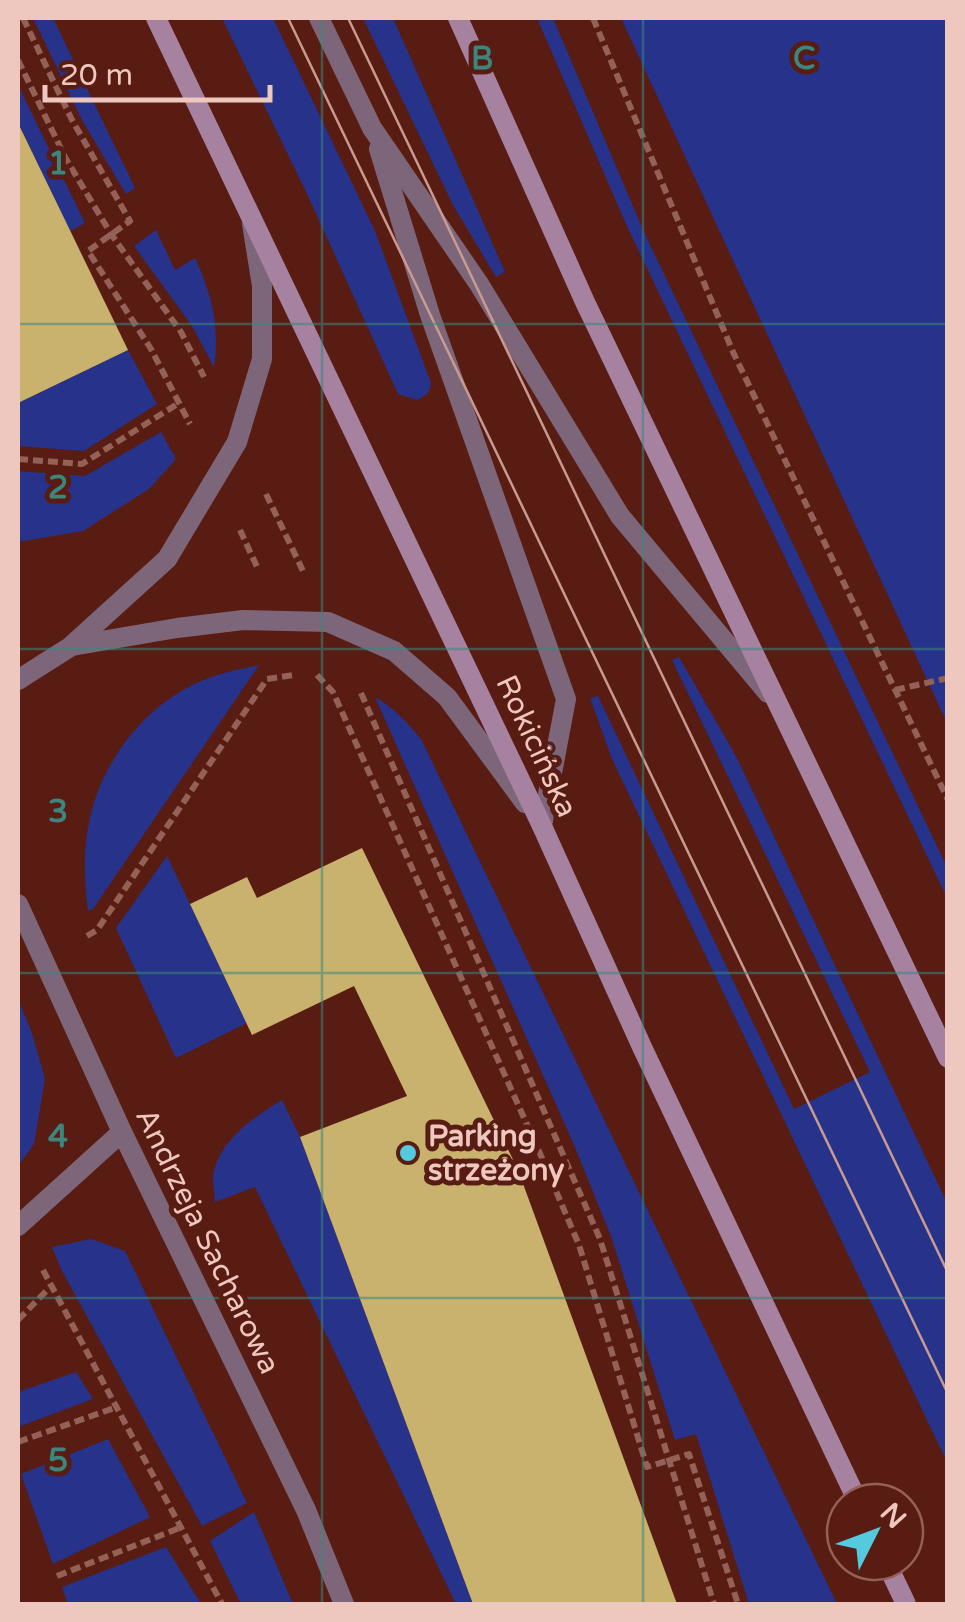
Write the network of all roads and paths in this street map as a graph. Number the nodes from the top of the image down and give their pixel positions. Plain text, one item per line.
1 (23, 18) edge
2 (156, 18) edge
3 (319, 18) edge
4 (458, 18) edge
5 (593, 18) edge
6 (18, 60) edge
7 (372, 128) junction
8 (250, 212) junction
9 (110, 234) junction
10 (179, 403) junction
11 (237, 442) junction
12 (18, 459) edge
13 (216, 479) junction
14 (283, 622) junction
15 (328, 622) junction
16 (70, 647) junction
17 (314, 672) junction
18 (948, 678) edge
19 (18, 680) edge
20 (895, 690) junction
21 (779, 706) junction
22 (948, 800) edge
23 (542, 826) junction
24 (18, 904) edge
25 (42, 957) junction
26 (948, 1058) edge
27 (122, 1132) junction
28 (18, 1226) edge
29 (52, 1286) junction
30 (18, 1320) edge
31 (116, 1407) junction
32 (18, 1442) edge
33 (668, 1461) junction
34 (849, 1482) edge
35 (182, 1527) junction
36 (57, 1576) dead end
37 (222, 1604) edge
38 (344, 1604) edge
39 (714, 1604) edge
40 (738, 1604) edge

1 - 9 path
2 - 8 main road, Rokicińska
3 - 7 street
4 - 21 main road
5 - 20 path
6 - 9 path
7 - 21 street
7 - 23 street
8 - 11 street
8 - 23 main road, Rokicińska
9 - 10 path
9 - 11 path
10 - 12 path
10 - 13 path
11 - 13 street
11 - 15 path
13 - 14 path
13 - 16 street
14 - 15 street
14 - 16 street
14 - 17 path
15 - 23 street
15 - 33 path
16 - 19 street
17 - 25 path
17 - 33 path
18 - 20 path
20 - 22 path
21 - 26 main road
23 - 34 main road, Rokicińska
24 - 25 street, Andrzeja Sacharowa
25 - 27 street, Andrzeja Sacharowa
27 - 28 street
27 - 38 street, Andrzeja Sacharowa
28 - 29 path
29 - 30 path
29 - 31 path
31 - 32 path
31 - 35 path
33 - 39 path
33 - 40 path
35 - 36 path
35 - 37 path

